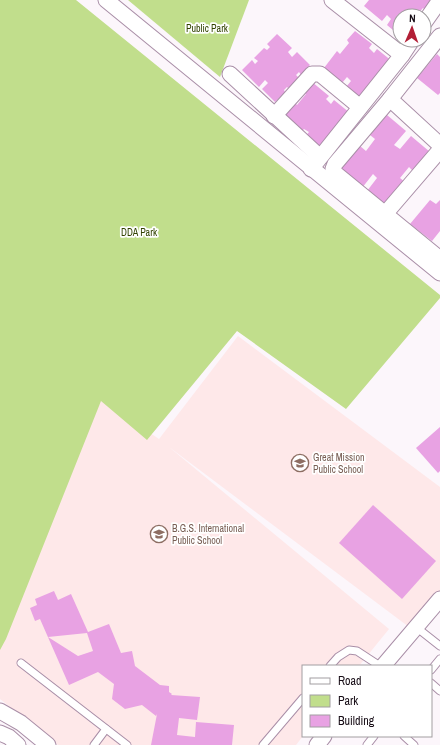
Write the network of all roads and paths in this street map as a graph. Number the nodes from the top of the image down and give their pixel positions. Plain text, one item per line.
1 (106, 0) edge
2 (332, 0) edge
3 (440, 0) edge
4 (432, 12) edge
5 (440, 36) edge
6 (407, 48) edge
7 (402, 55) junction
8 (230, 74) dead end
9 (390, 99) junction
10 (360, 107) junction
11 (274, 116) junction
12 (440, 144) edge
13 (440, 150) edge
14 (316, 163) junction
15 (382, 218) junction
16 (440, 259) edge
17 (440, 273) edge
18 (440, 599) edge
19 (416, 627) junction
20 (440, 646) edge
21 (440, 659) edge
22 (21, 663) dead end
23 (331, 665) edge
24 (380, 665) edge
25 (383, 665) edge
26 (432, 669) edge
27 (432, 684) edge
28 (440, 691) edge
29 (302, 699) edge
30 (0, 711) edge
31 (106, 728) junction
32 (0, 733) edge
33 (323, 737) edge
34 (373, 737) edge
35 (405, 737) edge
36 (18, 745) edge
37 (48, 745) edge
38 (94, 745) edge
39 (127, 745) edge
40 (263, 745) edge
41 (317, 745) edge
42 (367, 745) edge
43 (414, 745) edge

1 - 14 street
2 - 7 street
3 - 4 street
5 - 9 street
6 - 7 street
7 - 10 street
8 - 11 street
9 - 12 street
9 - 15 street
10 - 11 street
10 - 14 street
11 - 14 street
13 - 15 street
14 - 15 street
15 - 16 street
15 - 17 street
18 - 19 street
19 - 20 lane
19 - 25 street
21 - 26 lane
22 - 31 lane
23 - 24 lane
27 - 28 lane
29 - 40 lane
30 - 37 street
31 - 38 lane
31 - 39 lane
32 - 36 street
33 - 41 street
34 - 42 lane
35 - 43 lane

